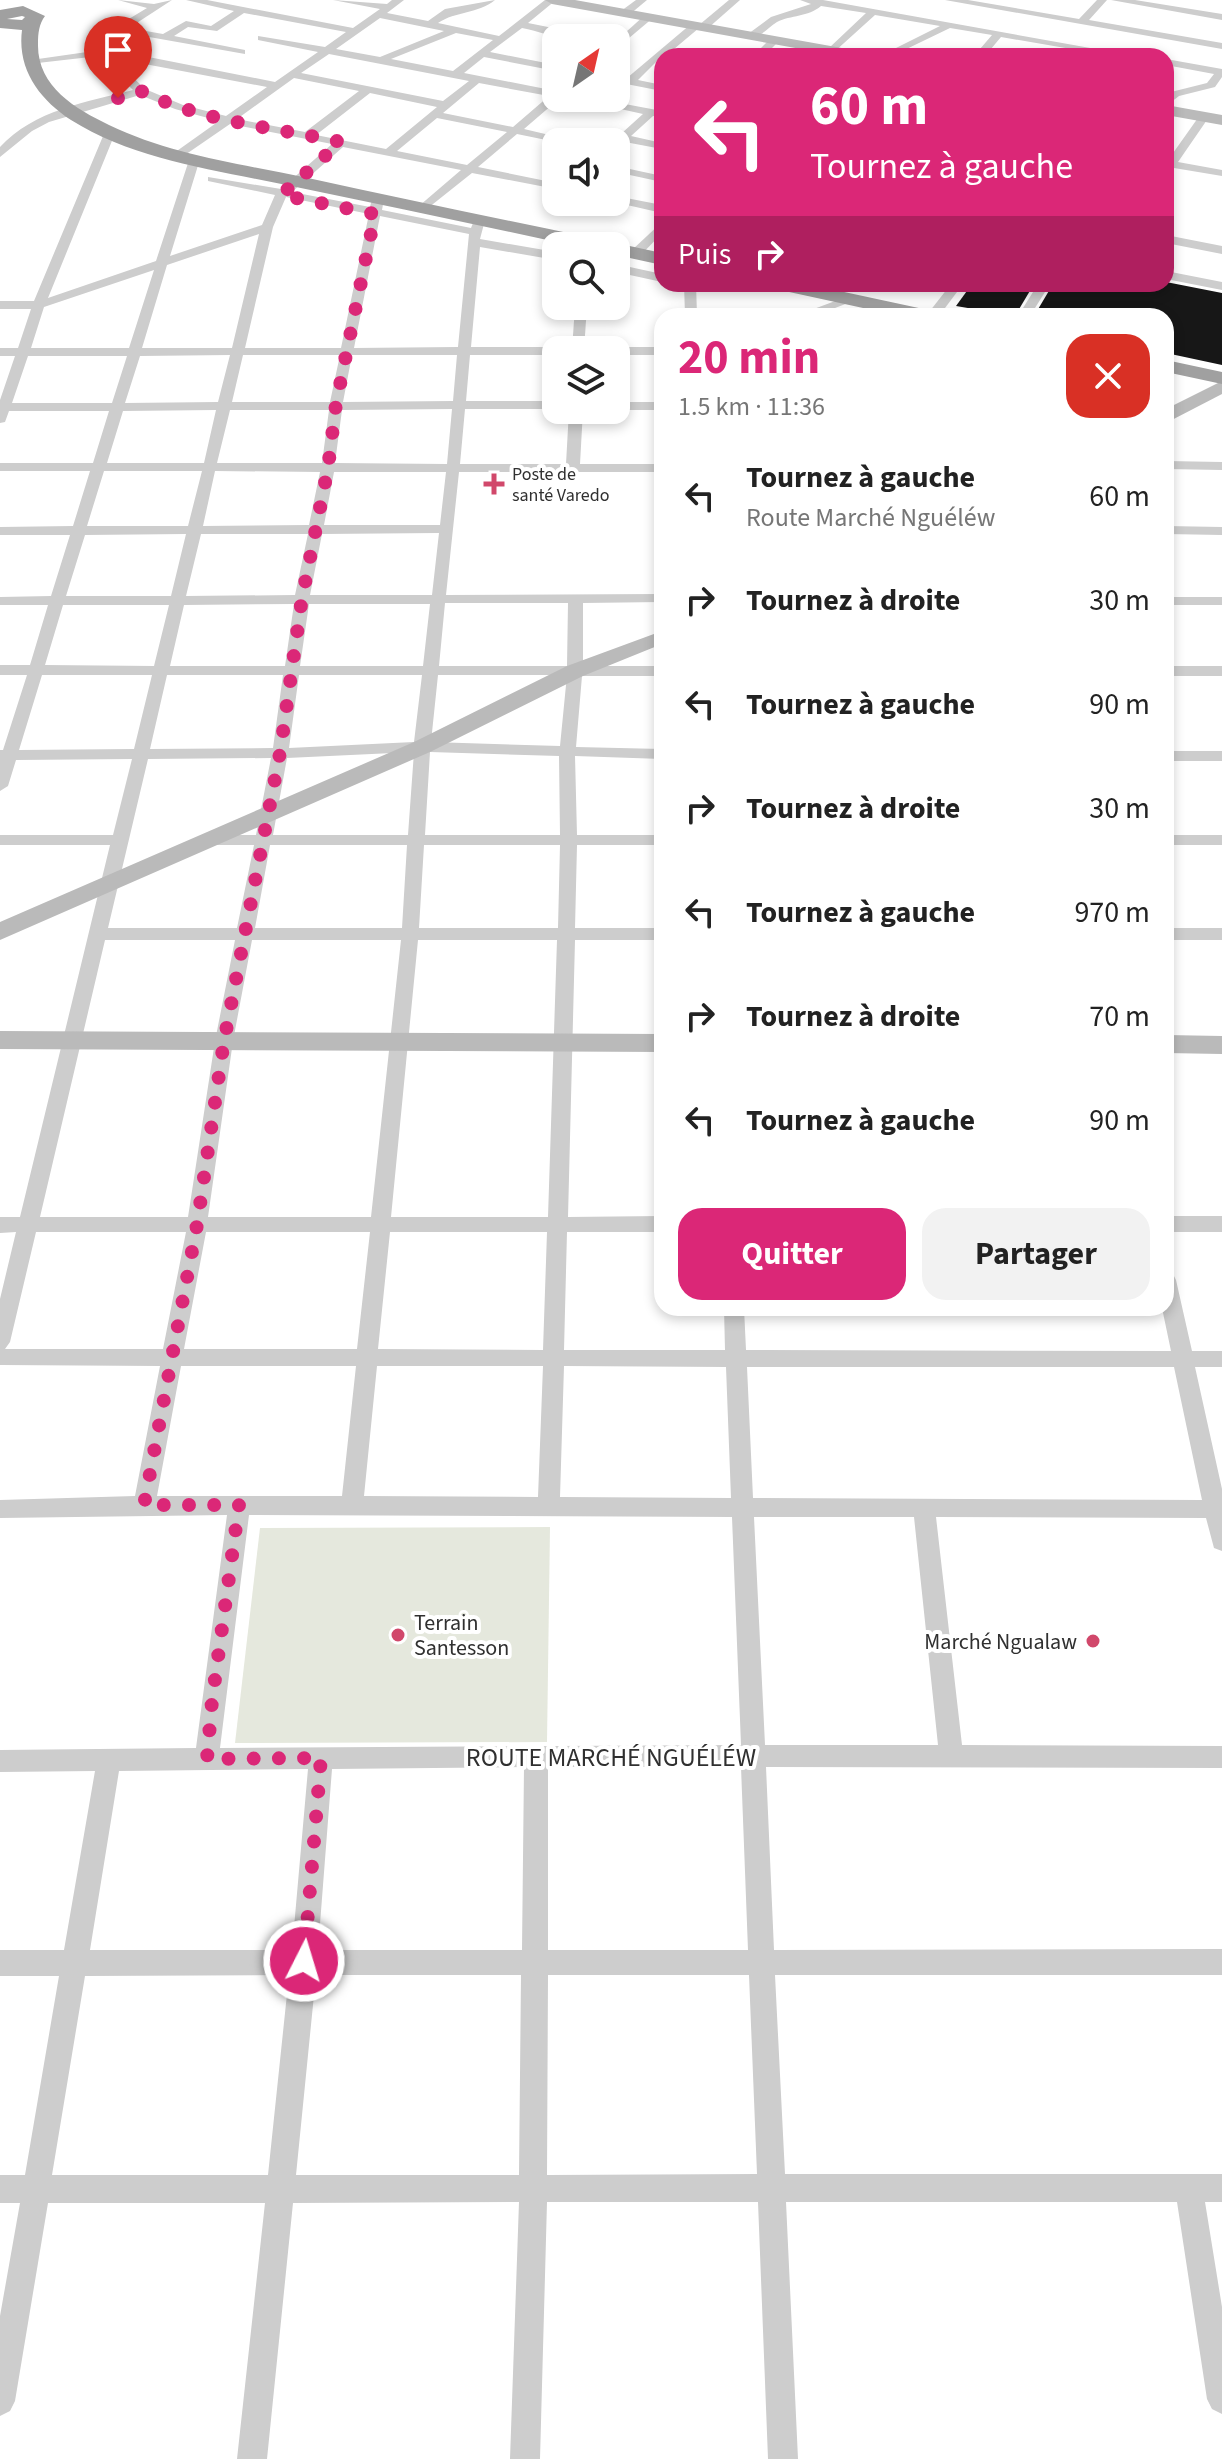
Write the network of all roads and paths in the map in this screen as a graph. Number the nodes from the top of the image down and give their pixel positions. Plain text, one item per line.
1 (123, 0) edge
2 (167, 0) edge
3 (191, 0) edge
4 (274, 0) edge
5 (338, 0) edge
6 (490, 0) edge
7 (552, 0) edge
8 (642, 0) edge
9 (735, 0) edge
10 (805, 0) edge
11 (950, 0) edge
12 (1014, 0) edge
13 (1102, 0) edge
14 (1116, 0) edge
15 (580, 2) edge
16 (819, 2) junction
17 (395, 3) edge
18 (871, 6) edge
19 (156, 7) junction
20 (991, 7) junction
21 (1006, 9) junction
22 (242, 10) junction
23 (255, 12) junction
24 (625, 13) junction
25 (380, 15) junction
26 (649, 17) junction
27 (1222, 17) edge
28 (17, 18) edge
29 (290, 19) junction
30 (1082, 22) junction
31 (520, 24) junction
32 (429, 25) junction
33 (948, 25) junction
34 (699, 26) junction
35 (1104, 26) junction
36 (542, 28) edge
37 (969, 28) junction
38 (119, 29) junction
39 (454, 30) junction
40 (355, 31) junction
41 (999, 33) junction
42 (630, 34) edge
43 (752, 36) junction
44 (164, 38) junction
45 (262, 38) junction
46 (501, 39) junction
47 (775, 40) junction
48 (1204, 43) junction
49 (1221, 46) edge
50 (669, 48) edge
51 (766, 48) edge
52 (821, 48) edge
53 (835, 48) edge
54 (896, 48) edge
55 (986, 48) edge
56 (1064, 48) edge
57 (1085, 48) edge
58 (327, 51) junction
59 (241, 52) junction
60 (101, 53) junction
61 (482, 54) junction
62 (654, 60) edge
63 (29, 61) junction
64 (381, 61) junction
65 (1174, 63) edge
66 (542, 65) edge
67 (1205, 69) junction
68 (1221, 72) edge
69 (211, 73) junction
70 (293, 75) junction
71 (455, 75) junction
72 (477, 79) junction
73 (630, 81) joint
74 (277, 86) junction
75 (654, 86) edge
76 (368, 90) junction
77 (141, 91) junction
78 (542, 92) edge
79 (1174, 95) edge
80 (445, 105) junction
81 (542, 107) edge
82 (630, 108) edge
83 (71, 111) junction
84 (1174, 111) edge
85 (654, 113) edge
86 (434, 114) junction
87 (654, 115) edge
88 (1204, 117) junction
89 (231, 120) junction
90 (1222, 120) edge
91 (110, 131) junction
92 (515, 131) junction
93 (630, 133) edge
94 (309, 135) junction
95 (542, 136) edge
96 (341, 142) junction
97 (630, 142) edge
98 (654, 145) edge
99 (390, 151) junction
100 (0, 154) edge
101 (186, 157) junction
102 (1174, 157) edge
103 (1174, 163) edge
104 (471, 168) junction
105 (630, 172) edge
106 (1222, 173) edge
107 (654, 177) edge
108 (212, 179) dead end
109 (542, 183) edge
110 (287, 188) junction
111 (630, 202) edge
112 (376, 207) junction
113 (654, 207) edge
114 (423, 208) junction
115 (267, 227) junction
116 (476, 231) junction
117 (654, 234) edge
118 (542, 239) edge
119 (1174, 241) edge
120 (1222, 250) edge
121 (542, 252) edge
122 (630, 252) edge
123 (636, 253) junction
124 (654, 257) edge
125 (162, 262) junction
126 (630, 271) edge
127 (654, 276) edge
128 (1174, 277) edge
129 (1222, 286) edge
130 (819, 292) edge
131 (950, 292) edge
132 (850, 300) junction
133 (0, 305) edge
134 (39, 305) junction
135 (826, 308) edge
136 (890, 308) edge
137 (937, 308) edge
138 (24, 351) junction
139 (134, 351) junction
140 (347, 351) junction
141 (463, 351) junction
142 (542, 351) edge
143 (630, 351) edge
144 (654, 351) edge
145 (0, 352) edge
146 (239, 352) junction
147 (1174, 368) edge
148 (1222, 378) edge
149 (1222, 387) edge
150 (336, 404) junction
151 (458, 405) junction
152 (542, 405) edge
153 (117, 406) junction
154 (224, 406) junction
155 (630, 406) edge
156 (654, 406) edge
157 (2, 411) edge
158 (1174, 411) edge
159 (575, 424) edge
160 (1174, 465) edge
161 (1222, 466) edge
162 (0, 467) edge
163 (99, 467) junction
164 (209, 467) junction
165 (328, 468) junction
166 (453, 468) junction
167 (573, 468) junction
168 (654, 468) edge
169 (446, 529) junction
170 (78, 530) junction
171 (196, 530) junction
172 (317, 530) junction
173 (1174, 530) edge
174 (0, 531) edge
175 (1222, 531) edge
176 (439, 597) junction
177 (302, 598) junction
178 (654, 598) edge
179 (576, 599) junction
180 (0, 601) edge
181 (57, 601) junction
182 (177, 601) junction
183 (1174, 601) edge
184 (1222, 601) edge
185 (654, 640) edge
186 (432, 669) junction
187 (0, 670) edge
188 (36, 670) junction
189 (160, 670) junction
190 (292, 670) junction
191 (575, 671) junction
192 (654, 671) edge
193 (1174, 671) edge
194 (1222, 671) edge
195 (422, 747) junction
196 (567, 752) junction
197 (280, 753) junction
198 (654, 754) edge
199 (5, 755) edge
200 (140, 755) junction
201 (1174, 756) edge
202 (1222, 756) edge
203 (0, 786) edge
204 (267, 813) junction
205 (0, 840) edge
206 (120, 840) junction
207 (205, 840) junction
208 (415, 840) junction
209 (654, 840) edge
210 (1174, 840) edge
211 (1222, 840) edge
212 (261, 841) junction
213 (569, 841) junction
214 (110, 882) junction
215 (0, 932) edge
216 (97, 934) junction
217 (247, 934) junction
218 (410, 934) junction
219 (566, 934) junction
220 (654, 934) edge
221 (1174, 934) edge
222 (1222, 934) edge
223 (0, 1040) edge
224 (72, 1041) junction
225 (224, 1041) junction
226 (399, 1042) junction
227 (563, 1042) junction
228 (654, 1043) edge
229 (1174, 1044) edge
230 (1222, 1045) edge
231 (654, 1224) edge
232 (1174, 1224) edge
233 (1222, 1224) edge
234 (0, 1225) edge
235 (28, 1225) junction
236 (197, 1225) junction
237 (380, 1225) junction
238 (557, 1225) junction
239 (734, 1316) edge
240 (1174, 1316) edge
241 (0, 1342) edge
242 (0, 1357) edge
243 (173, 1357) junction
244 (367, 1358) junction
245 (553, 1358) junction
246 (736, 1359) junction
247 (1183, 1359) junction
248 (1222, 1359) edge
249 (144, 1505) junction
250 (239, 1505) junction
251 (352, 1506) junction
252 (549, 1506) junction
253 (743, 1507) junction
254 (924, 1508) junction
255 (0, 1509) edge
256 (1218, 1509) edge
257 (1222, 1541) edge
258 (536, 1756) junction
259 (753, 1756) junction
260 (951, 1756) junction
261 (1222, 1757) edge
262 (321, 1758) junction
263 (207, 1759) junction
264 (109, 1760) junction
265 (0, 1761) edge
266 (75, 1961) junction
267 (304, 1961) junction
268 (535, 1961) junction
269 (762, 1961) junction
270 (1222, 1962) edge
271 (0, 1963) edge
272 (36, 2187) junction
273 (280, 2188) junction
274 (533, 2188) junction
275 (771, 2188) junction
276 (1189, 2188) junction
277 (1222, 2188) edge
278 (0, 2189) edge
279 (1222, 2399) edge
280 (0, 2401) edge
281 (252, 2459) edge
282 (525, 2459) edge
283 (783, 2459) edge

1 - 19 street
2 - 19 street
3 - 22 street
4 - 23 street
5 - 17 street
6 - 32 street
7 - 15 main road
7 - 31 street
8 - 24 street
9 - 34 street
10 - 16 street
11 - 20 street
12 - 21 street
13 - 30 street
14 - 27 street
15 - 24 main road
16 - 18 street
16 - 43 street
17 - 25 street
18 - 33 street
18 - 53 street
19 - 38 street
20 - 21 street
20 - 37 street
21 - 30 street
22 - 23 street
22 - 44 street
23 - 29 street
24 - 26 main road
25 - 32 street
25 - 40 street
26 - 34 main road
26 - 42 street
27 - 48 street
28 - 63 highway
29 - 40 street
29 - 45 street
30 - 35 street
31 - 36 street
31 - 46 street
32 - 39 street
33 - 37 street
33 - 54 street
34 - 43 main road
34 - 50 street
35 - 48 street
35 - 57 street
37 - 41 street
38 - 44 street
38 - 60 street
39 - 46 street
39 - 64 street
40 - 58 street
41 - 55 street
41 - 56 street
43 - 47 main road
44 - 59 street
45 - 58 street
45 - 59 street
46 - 61 street
47 - 51 street
47 - 52 main road
48 - 49 street
49 - 67 street
58 - 64 street
58 - 70 street
59 - 69 street
60 - 63 street
60 - 69 street
60 - 77 street
61 - 66 street
61 - 71 street
62 - 73 street
63 - 83 highway
64 - 71 street
65 - 67 street
67 - 68 street
68 - 79 street
69 - 74 street
70 - 74 street
70 - 76 street
71 - 72 street
72 - 78 street
72 - 80 street
73 - 75 street
74 - 89 street
76 - 80 street
76 - 94 street
77 - 83 street
77 - 89 street
80 - 86 street
81 - 92 street
82 - 85 street
83 - 91 highway
83 - 100 street
84 - 88 main road
86 - 92 street
86 - 99 street
87 - 93 street
88 - 90 main road
88 - 102 street
89 - 94 street
89 - 101 street
91 - 101 highway
91 - 134 street
92 - 95 street
92 - 104 street
94 - 96 street
96 - 99 street
96 - 110 street
97 - 98 street
99 - 104 street
101 - 110 highway
101 - 125 street
103 - 106 street
104 - 109 street
104 - 114 street
105 - 107 street
108 - 110 street
110 - 112 highway
110 - 115 street
111 - 113 street
112 - 114 highway
112 - 116 street
112 - 140 street
114 - 116 highway
115 - 125 street
115 - 146 street
116 - 118 highway
116 - 121 street
116 - 141 street
117 - 123 street
119 - 120 street
122 - 123 highway
123 - 124 highway
125 - 134 street
125 - 139 street
126 - 127 street
128 - 129 street
130 - 132 highway
131 - 137 street
132 - 135 street
132 - 136 highway
133 - 134 street
134 - 138 street
138 - 139 street
138 - 145 street
138 - 157 street
139 - 146 street
139 - 153 street
140 - 141 street
140 - 146 street
140 - 150 street
141 - 142 street
141 - 151 street
143 - 144 street
146 - 154 street
147 - 148 highway
149 - 158 main road
150 - 151 street
150 - 154 street
150 - 165 street
151 - 152 street
151 - 166 street
153 - 154 street
153 - 157 street
153 - 163 street
154 - 164 street
155 - 156 street
159 - 167 street
160 - 161 street
162 - 163 street
163 - 164 street
163 - 170 street
164 - 165 street
164 - 171 street
165 - 166 street
165 - 172 street
166 - 167 street
166 - 169 street
167 - 168 street
169 - 172 street
169 - 176 street
170 - 171 street
170 - 174 street
170 - 181 street
171 - 172 street
171 - 182 street
172 - 177 street
173 - 175 street
176 - 177 street
176 - 179 street
176 - 186 street
177 - 182 street
177 - 190 street
178 - 179 street
179 - 191 street
180 - 181 street
181 - 182 street
181 - 188 street
182 - 189 street
183 - 184 street
185 - 191 main road
186 - 190 street
186 - 191 street
186 - 195 street
187 - 188 street
188 - 189 street
188 - 199 street
189 - 190 street
189 - 200 street
190 - 197 street
191 - 192 street
191 - 195 main road
191 - 196 street
193 - 194 street
195 - 196 street
195 - 197 street
195 - 204 main road
195 - 208 street
196 - 198 street
196 - 213 street
197 - 200 street
197 - 204 street
199 - 200 street
199 - 203 street
200 - 206 street
201 - 202 street
204 - 207 main road
204 - 212 street
205 - 206 street
206 - 214 street
207 - 212 street
207 - 214 main road
208 - 212 street
208 - 213 street
208 - 218 street
209 - 213 street
210 - 211 street
212 - 217 street
213 - 219 street
214 - 215 main road
214 - 216 street
216 - 217 street
216 - 224 street
217 - 218 street
217 - 225 street
218 - 219 street
218 - 226 street
219 - 220 street
219 - 227 street
221 - 222 street
223 - 224 main road
224 - 225 main road
224 - 235 street
225 - 226 main road
225 - 236 street
226 - 227 main road
226 - 237 street
227 - 228 main road
227 - 238 street
229 - 230 main road
231 - 238 street
232 - 233 street
234 - 235 street
235 - 236 street
235 - 241 street
236 - 237 street
236 - 243 street
237 - 238 street
237 - 244 street
238 - 245 street
239 - 246 street
240 - 247 street
242 - 243 street
243 - 244 street
243 - 249 street
244 - 245 street
244 - 251 street
245 - 246 street
245 - 252 street
246 - 247 street
246 - 253 street
247 - 248 street
247 - 256 street
249 - 250 street
249 - 255 street
250 - 251 street
250 - 263 street
251 - 252 street
252 - 253 street
253 - 254 street
253 - 259 street
254 - 256 street
254 - 260 street
256 - 257 street
258 - 259 street, ROUTE MARCHÉ NGUÉLÉW
258 - 262 street, ROUTE MARCHÉ NGUÉLÉW
258 - 268 street
259 - 260 street, ROUTE MARCHÉ NGUÉLÉW
259 - 269 street
260 - 261 street, ROUTE MARCHÉ NGUÉLÉW
262 - 263 street, ROUTE MARCHÉ NGUÉLÉW
262 - 267 street
263 - 264 street, ROUTE MARCHÉ NGUÉLÉW
264 - 265 street, ROUTE MARCHÉ NGUÉLÉW
264 - 266 street
266 - 267 street
266 - 271 street
266 - 272 street
267 - 268 street
267 - 273 street
268 - 269 street
268 - 274 street
269 - 270 street
269 - 275 street
272 - 273 street
272 - 278 street
272 - 280 street
273 - 274 street
273 - 281 street
274 - 275 street
274 - 282 street
275 - 276 street
275 - 283 street
276 - 277 street
276 - 279 street

